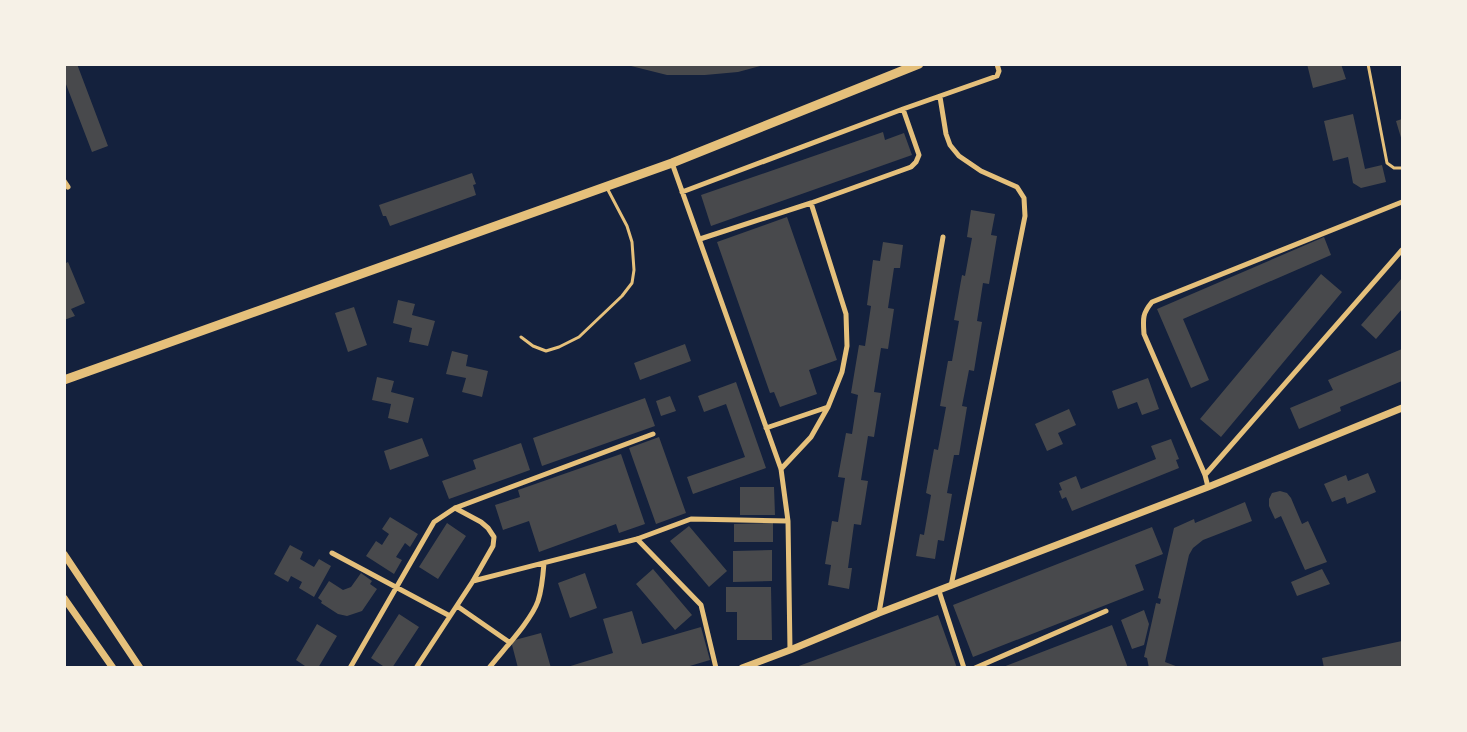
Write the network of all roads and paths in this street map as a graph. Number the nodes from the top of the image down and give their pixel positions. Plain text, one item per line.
1 (910, 64) edge
2 (919, 64) edge
3 (998, 64) edge
4 (1368, 64) edge
5 (894, 75) junction
6 (940, 97) junction
7 (903, 109) junction
8 (672, 163) junction
9 (1402, 168) edge
10 (606, 186) junction
11 (682, 192) junction
12 (1402, 202) edge
13 (811, 203) junction
14 (943, 237) dead end
15 (700, 239) junction
16 (1402, 250) edge
17 (521, 337) dead end
18 (64, 380) edge
19 (828, 407) junction
20 (1402, 408) edge
21 (766, 428) junction
22 (653, 434) dead end
23 (781, 469) junction
24 (1205, 475) junction
25 (1208, 487) junction
26 (455, 508) junction
27 (788, 521) junction
28 (637, 539) junction
29 (332, 553) dead end
30 (64, 554) edge
31 (544, 563) junction
32 (473, 582) junction
33 (951, 586) junction
34 (397, 587) junction
35 (939, 591) junction
36 (64, 598) edge
37 (457, 606) junction
38 (1106, 611) dead end
39 (879, 613) junction
40 (450, 616) junction
41 (509, 642) junction
42 (790, 650) junction
43 (350, 667) edge
44 (746, 667) edge
45 (113, 668) edge
46 (140, 668) edge
47 (416, 668) edge
48 (489, 668) edge
49 (716, 668) edge
50 (964, 668) edge
51 (975, 668) edge

1 - 5 main road
2 - 5 main road
3 - 6 street
4 - 9 lane
5 - 8 main road
6 - 7 street
6 - 33 street
7 - 11 street
7 - 13 street
8 - 10 main road
8 - 11 street
10 - 17 lane
10 - 18 main road
11 - 15 street
12 - 24 street
13 - 15 street
13 - 19 street
14 - 39 street
15 - 21 street
16 - 24 street
19 - 21 street
19 - 23 street
20 - 25 street
21 - 23 street
22 - 26 street
23 - 27 street
24 - 25 street
25 - 33 street
26 - 32 street
26 - 34 street
27 - 28 street
27 - 42 street
28 - 31 street
28 - 49 street
29 - 34 street
30 - 46 street
31 - 32 street
31 - 41 street
32 - 37 street
33 - 35 street
34 - 40 street
34 - 43 street
35 - 39 street
35 - 50 street
36 - 45 street
37 - 40 street
37 - 41 street
38 - 51 street
39 - 42 street
40 - 47 street
41 - 48 street
42 - 44 street

